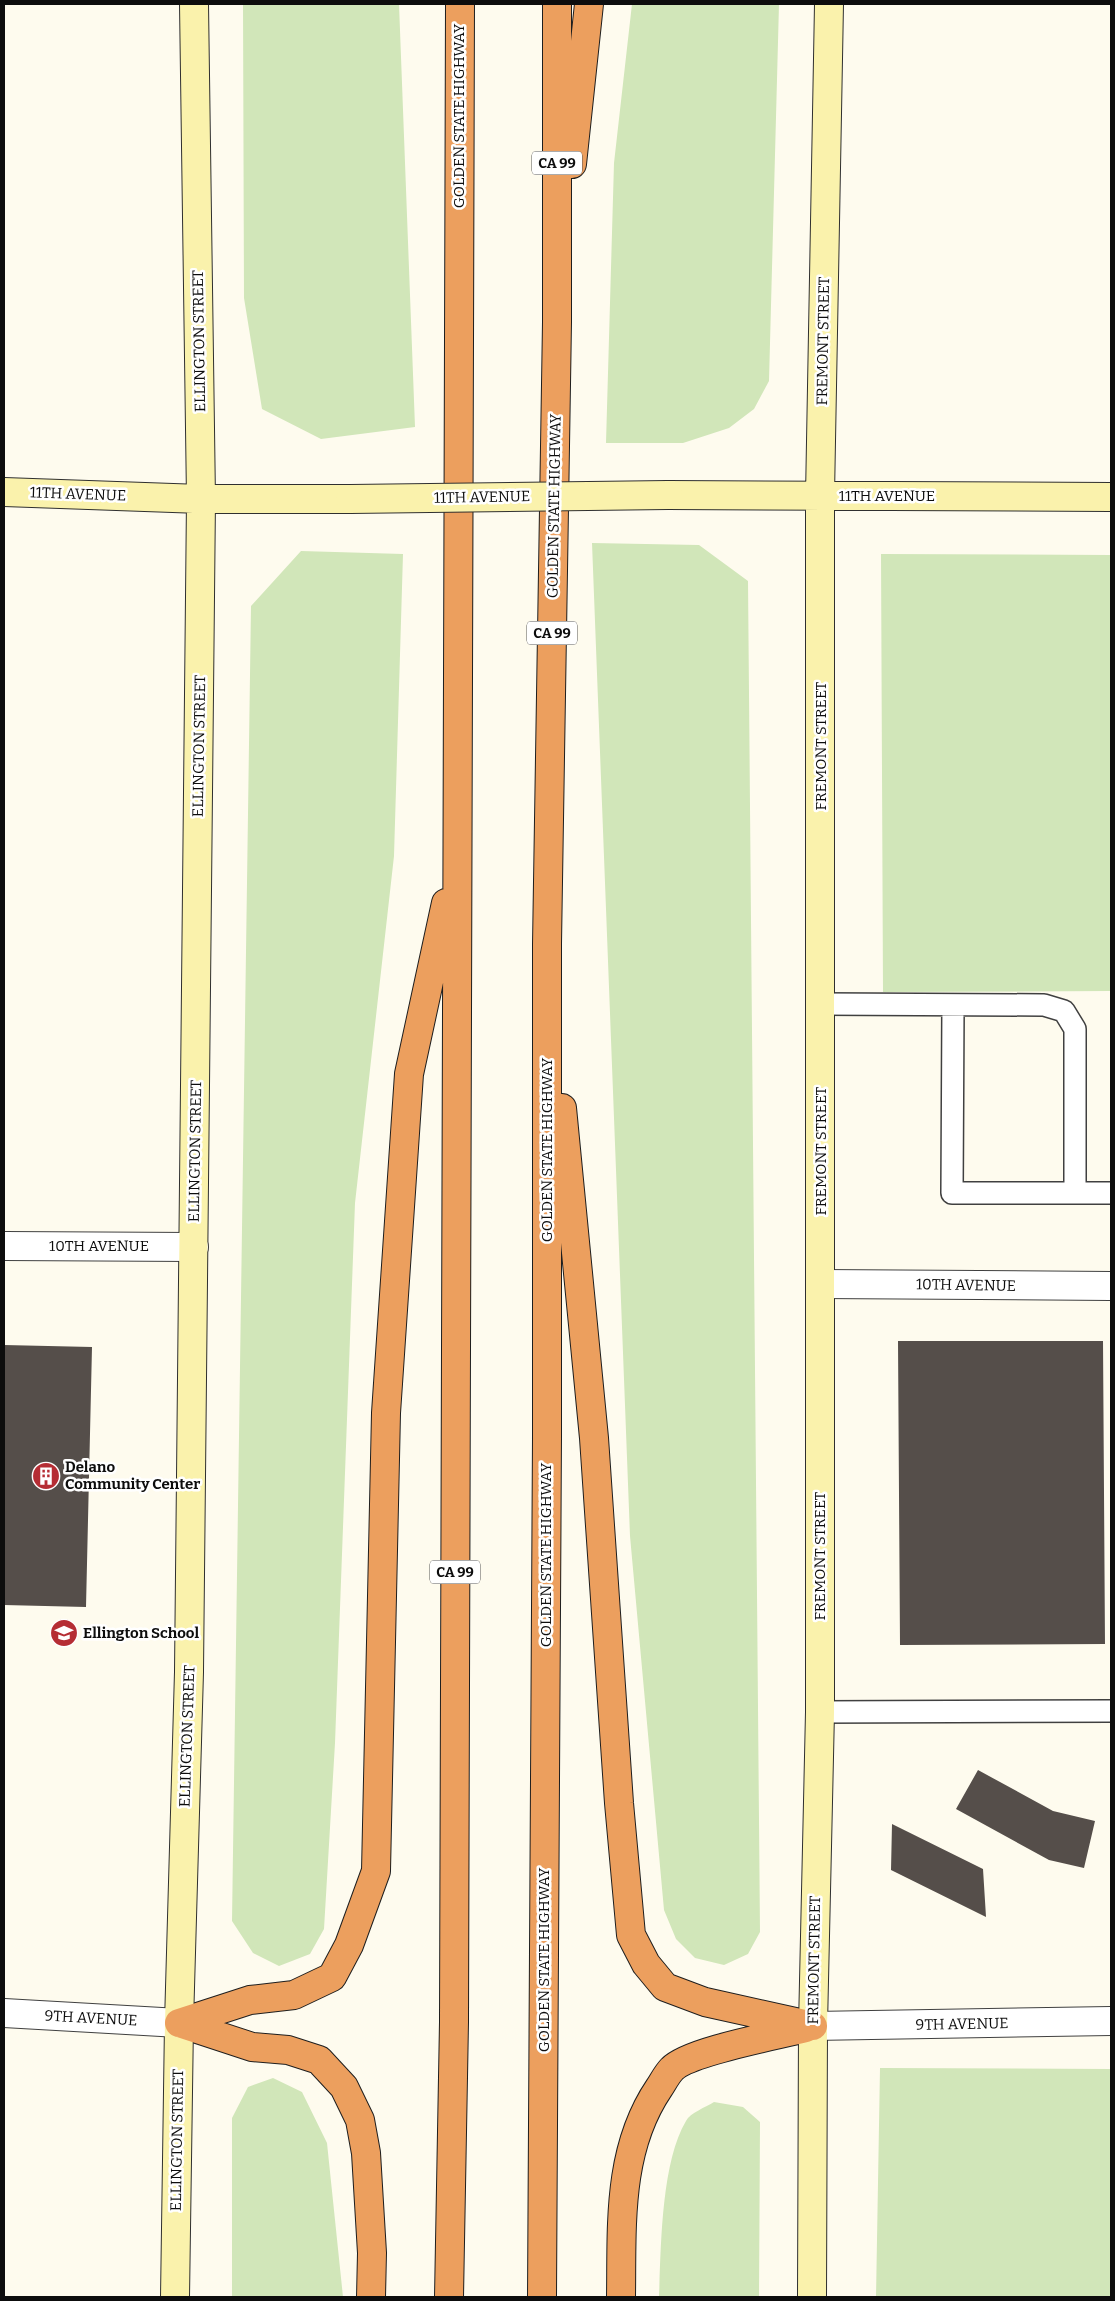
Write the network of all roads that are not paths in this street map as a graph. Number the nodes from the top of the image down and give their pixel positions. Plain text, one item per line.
1 (194, 4) edge
2 (446, 4) edge
3 (460, 4) edge
4 (557, 4) edge
5 (589, 4) edge
6 (829, 4) edge
7 (458, 241) junction
8 (557, 322) junction
9 (4, 492) edge
10 (820, 496) junction
11 (1111, 497) edge
12 (201, 499) junction
13 (458, 848) junction
14 (547, 944) junction
15 (821, 1004) junction
16 (953, 1005) junction
17 (1075, 1193) junction
18 (1111, 1193) edge
19 (4, 1246) edge
20 (194, 1247) junction
21 (821, 1284) junction
22 (1111, 1286) edge
23 (1111, 1711) edge
24 (820, 1712) junction
25 (4, 2013) edge
26 (1111, 2021) edge
27 (179, 2023) junction
28 (813, 2026) junction
29 (175, 2297) edge
30 (371, 2297) edge
31 (449, 2297) edge
32 (542, 2297) edge
33 (621, 2297) edge
34 (812, 2297) edge

1 - 12 street, ELLINGTON STREET
2 - 7 highway
3 - 7 highway, GOLDEN STATE HIGHWAY / CA 99
4 - 8 highway, GOLDEN STATE HIGHWAY / CA 99
5 - 8 highway
6 - 10 street, FREMONT STREET
7 - 13 highway, GOLDEN STATE HIGHWAY / CA 99
8 - 14 highway, GOLDEN STATE HIGHWAY / CA 99
9 - 12 street, 11TH AVENUE
10 - 11 street, 11TH AVENUE
10 - 12 street, 11TH AVENUE, bridge
10 - 15 street, FREMONT STREET
12 - 20 street, ELLINGTON STREET
13 - 27 highway
13 - 31 highway, GOLDEN STATE HIGHWAY / CA 99
14 - 28 highway
14 - 32 highway, GOLDEN STATE HIGHWAY / CA 99
15 - 16 lane
15 - 21 street, FREMONT STREET
16 - 17 lane
16 - 17 lane
17 - 18 lane
19 - 20 street, 10TH AVENUE
20 - 27 street, ELLINGTON STREET
21 - 22 street, 10TH AVENUE
21 - 24 street, FREMONT STREET
23 - 24 lane
24 - 28 street, FREMONT STREET
25 - 27 street, 9TH AVENUE
26 - 28 street, 9TH AVENUE
27 - 29 street, ELLINGTON STREET
27 - 30 highway
28 - 33 highway
28 - 34 street, FREMONT STREET

